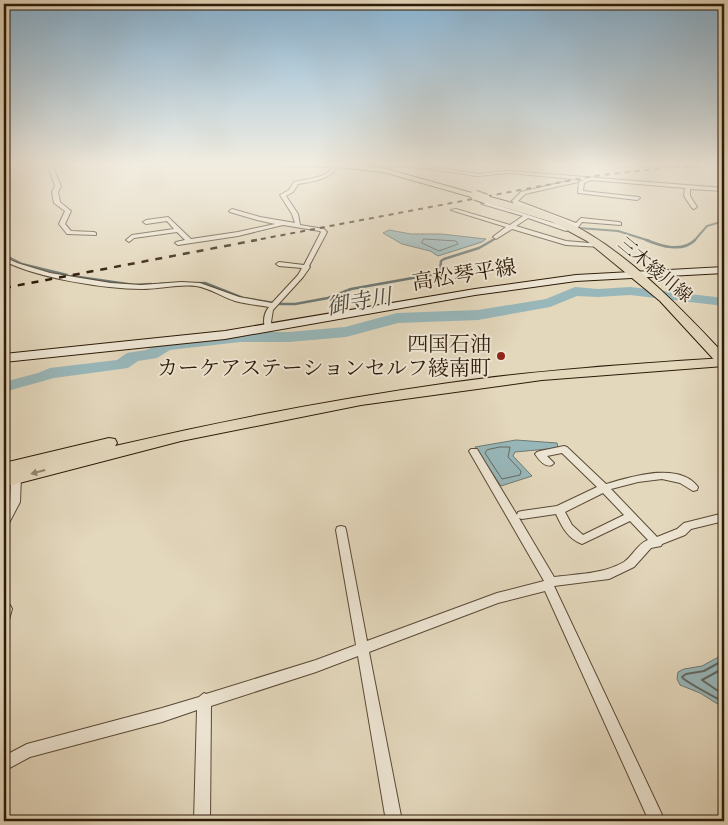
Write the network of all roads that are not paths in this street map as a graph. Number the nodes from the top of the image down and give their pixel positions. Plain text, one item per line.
1 (57, 202) edge
2 (288, 202) edge
3 (487, 202) edge
4 (488, 202) edge
5 (515, 202) edge
6 (690, 202) edge
7 (512, 206) junction
8 (694, 207) dead end
9 (454, 210) dead end
10 (232, 211) dead end
11 (527, 216) junction
12 (146, 222) dead end
13 (284, 224) junction
14 (619, 224) dead end
15 (298, 226) junction
16 (511, 226) junction
17 (574, 227) junction
18 (177, 230) junction
19 (94, 234) dead end
20 (496, 237) dead end
21 (129, 240) dead end
22 (189, 241) junction
23 (178, 243) dead end
24 (600, 246) junction
25 (4, 259) edge
26 (279, 264) dead end
27 (307, 267) junction
28 (724, 270) edge
29 (636, 274) junction
30 (276, 304) junction
31 (269, 328) junction
32 (722, 357) edge
33 (4, 358) edge
34 (474, 451) dead end
35 (549, 463) dead end
36 (8, 476) edge
37 (693, 486) dead end
38 (604, 488) junction
39 (558, 510) junction
40 (522, 515) dead end
41 (631, 516) junction
42 (724, 518) edge
43 (4, 522) edge
44 (341, 530) dead end
45 (657, 542) junction
46 (549, 583) junction
47 (361, 650) junction
48 (204, 700) junction
49 (4, 764) edge
50 (202, 821) edge
51 (394, 821) edge
52 (657, 821) edge

1 - 19 street
2 - 15 street
3 - 17 main road, 三木綾川線
4 - 7 street
5 - 7 street
6 - 8 street
7 - 11 street
7 - 17 street
9 - 16 street
10 - 13 street
11 - 16 street
11 - 17 street
12 - 18 street
13 - 15 street
13 - 22 street
14 - 17 street
15 - 27 street
16 - 20 street
16 - 24 street
17 - 24 main road, 三木綾川線
18 - 21 street
18 - 22 street
22 - 23 street
24 - 29 main road, 三木綾川線
25 - 30 street
26 - 27 street
27 - 30 street
28 - 29 main road, 高松琴平線
29 - 31 main road, 高松琴平線
29 - 32 main road, 三木綾川線
30 - 31 street
31 - 33 main road, 高松琴平線
32 - 36 main road
34 - 46 street
35 - 38 street
36 - 43 street
37 - 38 street
38 - 39 street
38 - 41 street
39 - 40 street
39 - 41 street
41 - 45 street
42 - 45 street
44 - 47 street
45 - 46 street
46 - 47 street
46 - 52 street
47 - 48 street
47 - 51 street
48 - 49 street
48 - 50 street

